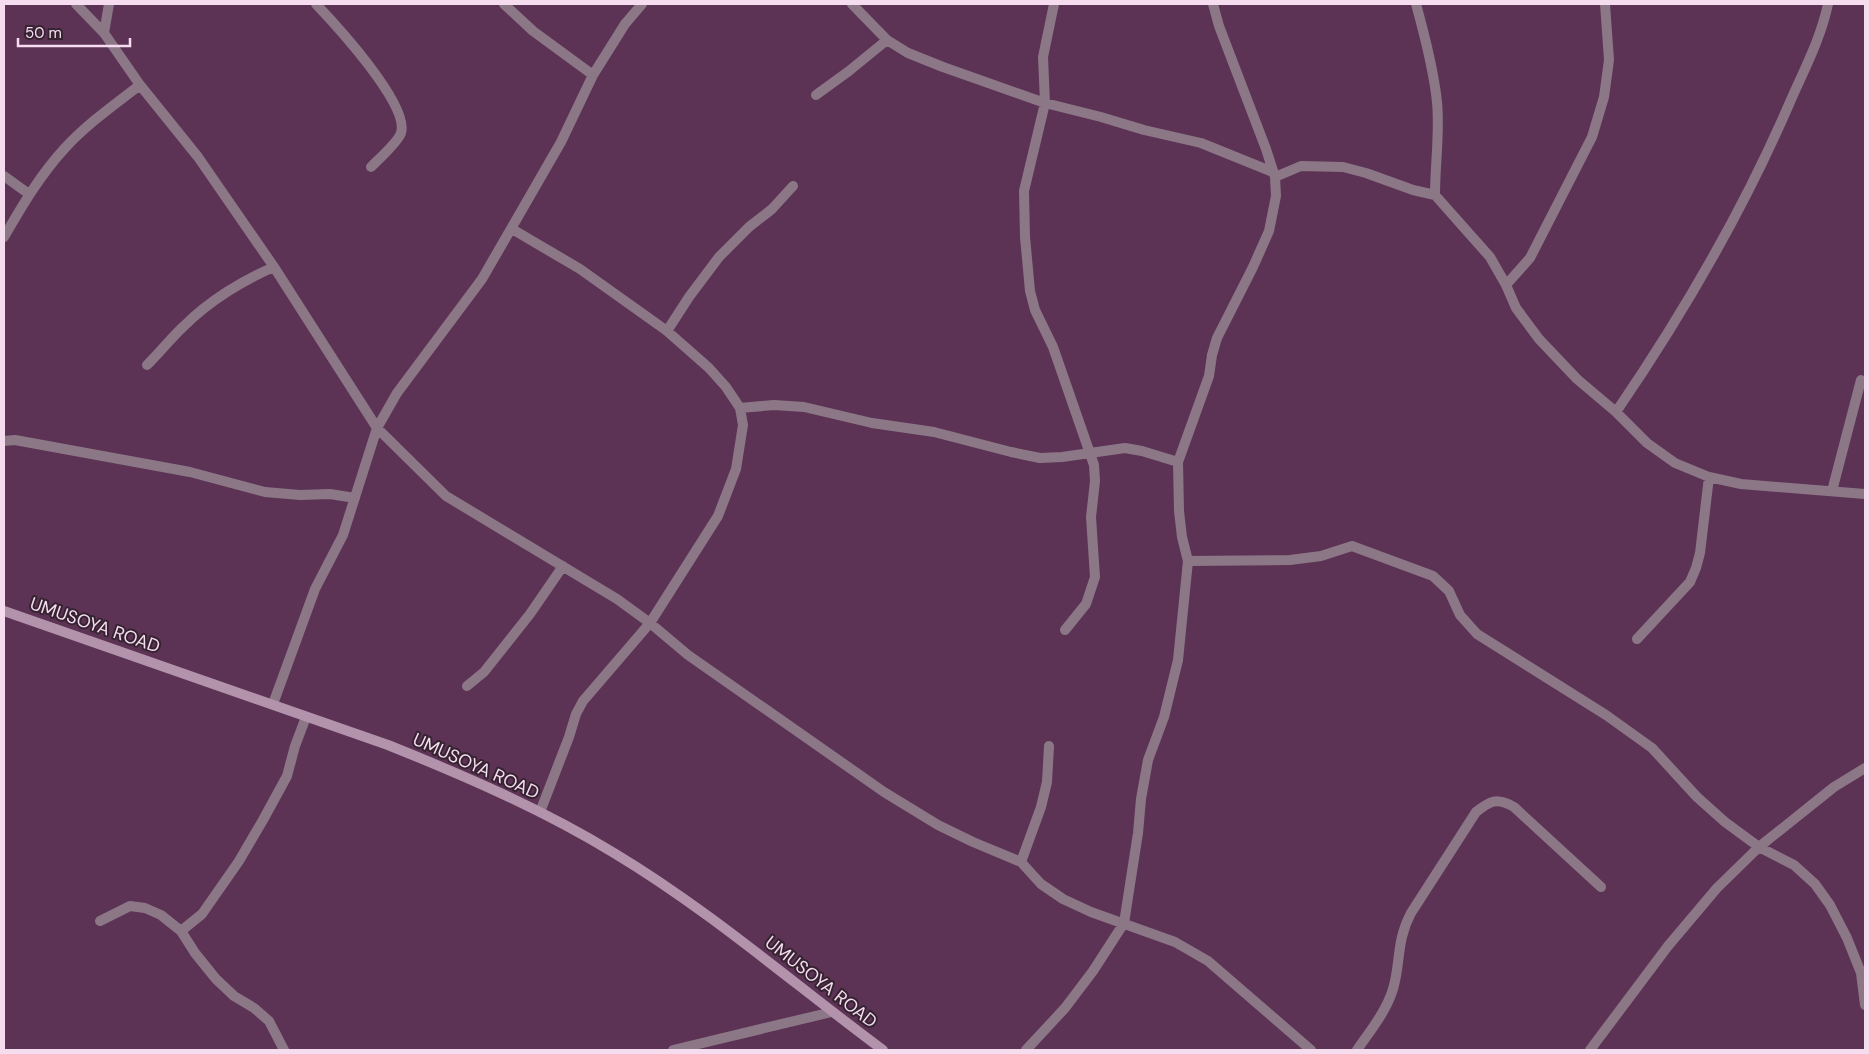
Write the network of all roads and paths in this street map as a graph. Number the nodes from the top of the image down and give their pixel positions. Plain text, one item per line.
1 (76, 4) edge
2 (109, 4) edge
3 (316, 4) edge
4 (504, 4) edge
5 (852, 4) edge
6 (1054, 4) edge
7 (1213, 4) edge
8 (1416, 4) edge
9 (1604, 4) edge
10 (1828, 4) edge
11 (636, 6) edge
12 (104, 33) junction
13 (886, 40) junction
14 (593, 75) junction
15 (140, 85) junction
16 (816, 95) dead end
17 (1045, 103) junction
18 (371, 167) dead end
19 (1274, 175) junction
20 (4, 176) edge
21 (793, 186) dead end
22 (29, 194) junction
23 (1435, 195) junction
24 (512, 229) junction
25 (4, 237) edge
26 (274, 267) junction
27 (1506, 285) junction
28 (667, 331) junction
29 (147, 365) dead end
30 (1861, 380) dead end
31 (740, 408) junction
32 (1616, 412) junction
33 (377, 428) junction
34 (4, 441) edge
35 (1091, 454) junction
36 (1178, 462) junction
37 (1709, 477) junction
38 (1832, 491) junction
39 (1865, 494) edge
40 (355, 498) junction
41 (1188, 561) junction
42 (563, 566) junction
43 (4, 611) edge
44 (650, 623) junction
45 (1065, 630) dead end
46 (1636, 639) dead end
47 (467, 686) dead end
48 (273, 704) junction
49 (306, 717) junction
50 (1050, 746) dead end
51 (1865, 768) edge
52 (540, 812) junction
53 (1759, 847) junction
54 (1021, 862) junction
55 (1601, 888) dead end
56 (100, 921) dead end
57 (1124, 923) junction
58 (182, 930) junction
59 (1865, 1005) edge
60 (832, 1012) junction
61 (284, 1050) edge
62 (672, 1050) edge
63 (883, 1050) edge
64 (1026, 1050) edge
65 (1311, 1050) edge
66 (1358, 1050) edge
67 (1590, 1050) edge

1 - 12 street
2 - 12 street
3 - 18 street
4 - 14 street
5 - 13 street
6 - 17 street
7 - 19 street
8 - 23 street
9 - 27 street
10 - 32 street
11 - 14 street
12 - 15 street
13 - 16 street
13 - 17 street
14 - 24 street
15 - 22 street
15 - 26 street
17 - 19 street
17 - 35 street
19 - 23 street
19 - 36 street
20 - 22 street
21 - 28 street
22 - 25 street
23 - 27 street
24 - 28 street
24 - 33 street
26 - 29 street
26 - 33 street
27 - 32 street
28 - 31 street
30 - 38 street
31 - 35 street
31 - 44 street
32 - 37 street
33 - 40 street
33 - 42 street
34 - 40 street
35 - 36 street
35 - 45 street
36 - 41 street
37 - 38 street
37 - 46 street
38 - 39 street
40 - 48 street
41 - 53 street
41 - 57 street
42 - 44 street
42 - 47 street
43 - 48 main road, UMUSOYA ROAD
44 - 52 street
44 - 54 street
48 - 49 main road, UMUSOYA ROAD
49 - 52 main road, UMUSOYA ROAD
49 - 58 street
50 - 54 street
51 - 53 street
52 - 60 main road, UMUSOYA ROAD
53 - 59 street
53 - 67 street
54 - 57 street
55 - 66 street
56 - 58 street
57 - 64 street
57 - 65 street
58 - 61 street
60 - 62 street
60 - 63 main road, UMUSOYA ROAD

